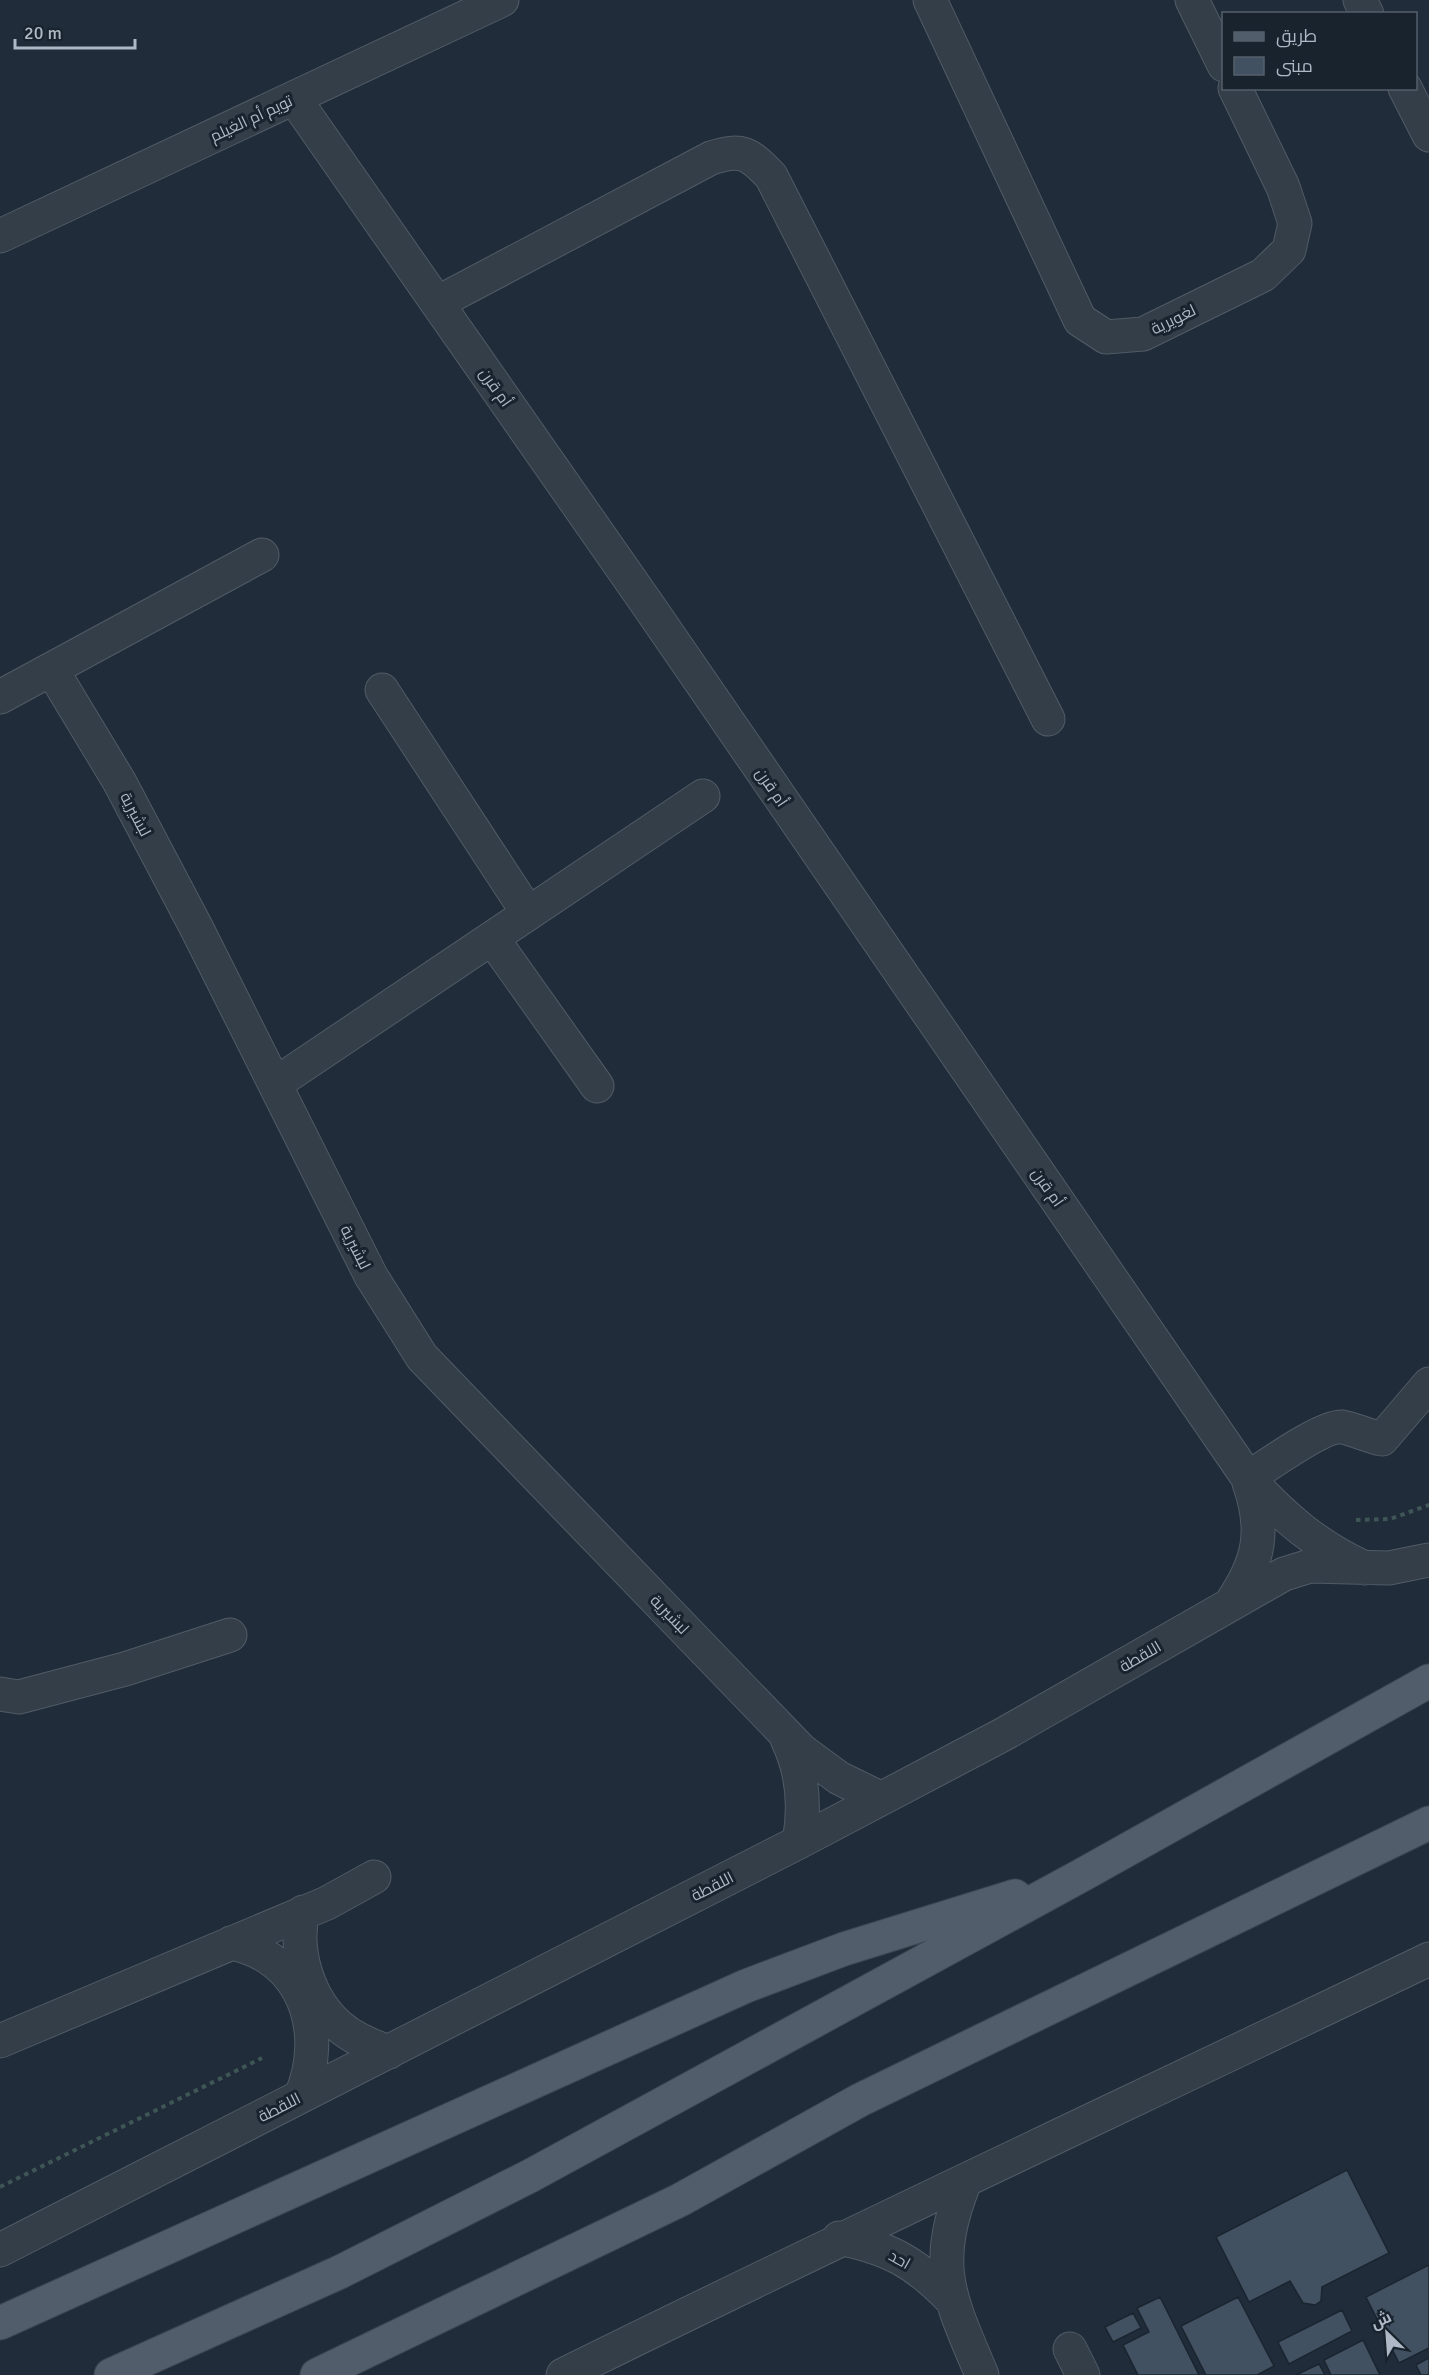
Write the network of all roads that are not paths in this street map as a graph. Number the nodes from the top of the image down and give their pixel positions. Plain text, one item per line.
1 (502, 0) edge
2 (930, 0) edge
3 (1192, 0) edge
4 (1222, 61) edge
5 (1236, 90) edge
6 (1406, 90) edge
7 (294, 98) junction
8 (1429, 135) edge
9 (0, 236) edge
10 (437, 303) junction
11 (262, 555) dead end
12 (52, 670) junction
13 (382, 690) dead end
14 (0, 697) edge
15 (1048, 719) dead end
16 (703, 796) dead end
17 (528, 913) junction
18 (492, 938) junction
19 (275, 1084) junction
20 (597, 1086) dead end
21 (1429, 1384) edge
22 (1248, 1478) junction
23 (1429, 1560) edge
24 (1365, 1568) junction
25 (1230, 1603) junction
26 (230, 1635) dead end
27 (1429, 1681) edge
28 (0, 1694) edge
29 (785, 1734) junction
30 (880, 1798) junction
31 (1429, 1823) edge
32 (799, 1842) junction
33 (1082, 1875) junction
34 (374, 1877) dead end
35 (303, 1912) junction
36 (231, 1943) junction
37 (1429, 1959) edge
38 (308, 1996) junction
39 (0, 2041) edge
40 (389, 2052) junction
41 (302, 2096) junction
42 (965, 2181) junction
43 (839, 2238) junction
44 (0, 2250) edge
45 (951, 2299) junction
46 (0, 2323) edge
47 (111, 2375) edge
48 (317, 2375) edge
49 (562, 2375) edge
50 (982, 2375) edge

1 - 7 street, تويم أم الغيلم
2 - 5 street, لغويرية
3 - 4 street
6 - 8 street
7 - 9 street, تويم أم الغيلم
7 - 10 street, أم قرن
10 - 15 street
10 - 22 street, أم قرن
11 - 12 street
12 - 14 street
12 - 19 street, لبشيرية
13 - 17 street
16 - 17 street
17 - 18 street
18 - 19 street
18 - 20 street
19 - 29 street, لبشيرية
21 - 22 street
22 - 24 street, أم قرن
22 - 25 street, أم قرن
23 - 24 street, اللقطة
24 - 25 street, اللقطة
25 - 30 street, اللقطة
26 - 28 street
27 - 33 main road
29 - 30 street, لبشيرية
29 - 32 street, لبشيرية
30 - 32 street, اللقطة
31 - 48 main road
32 - 40 street, اللقطة
33 - 46 main road
33 - 47 main road
34 - 35 street
35 - 36 street
35 - 38 street
36 - 38 street
36 - 39 street
37 - 42 street
38 - 40 street
38 - 41 street
40 - 41 street, اللقطة
41 - 44 street, اللقطة
42 - 43 street
42 - 45 street, احد
43 - 45 street, احد
43 - 49 street
45 - 50 street, احد

